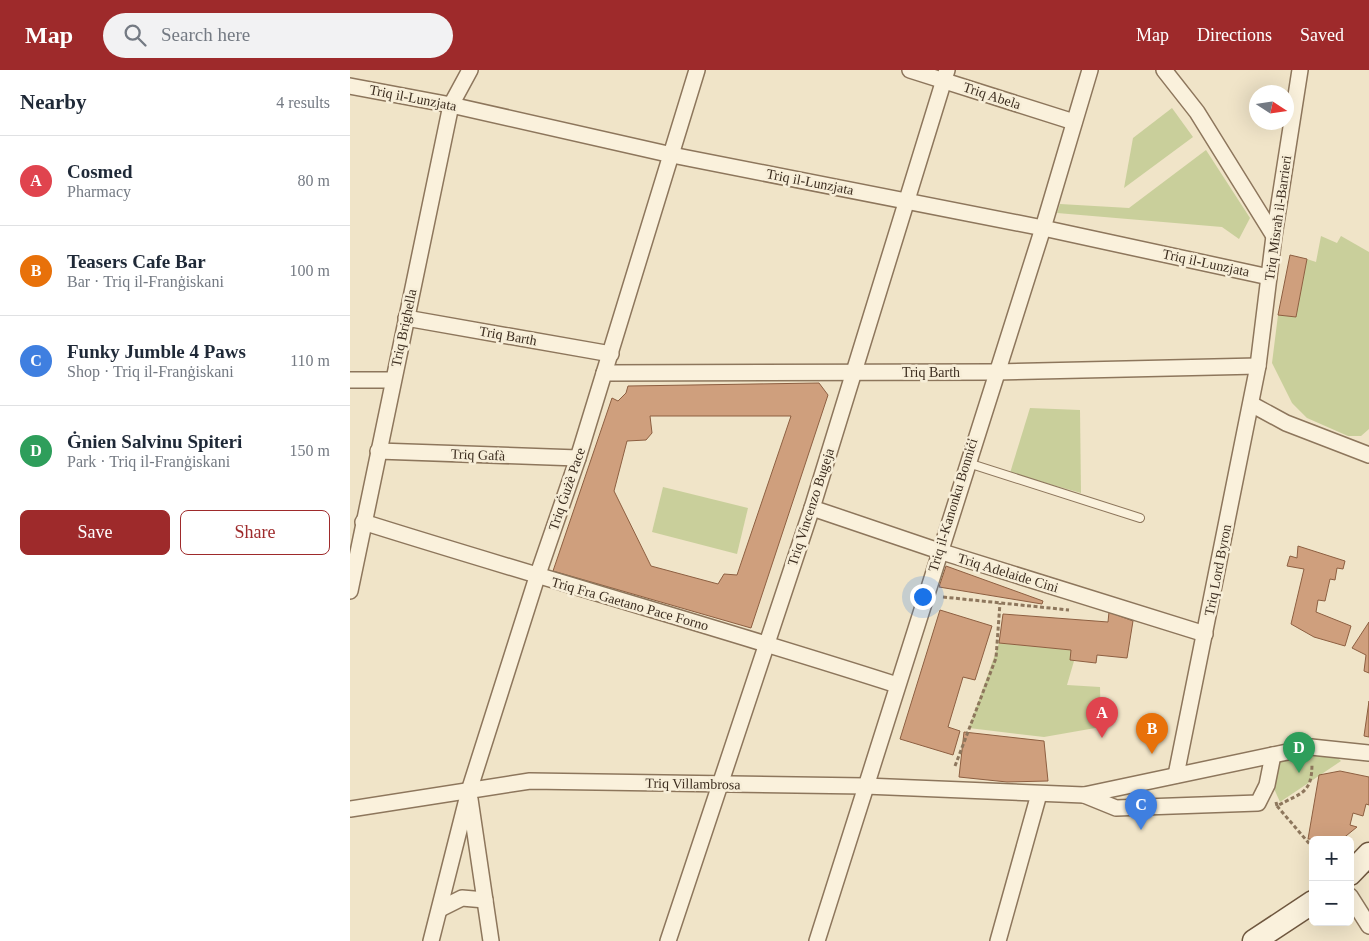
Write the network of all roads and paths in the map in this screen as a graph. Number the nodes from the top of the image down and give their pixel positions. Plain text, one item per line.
1 (470, 70) edge
2 (697, 70) edge
3 (910, 70) edge
4 (1090, 70) edge
5 (1164, 70) edge
6 (1300, 70) edge
7 (945, 75) edge
8 (350, 86) edge
9 (451, 104) junction
10 (1074, 122) junction
11 (672, 155) junction
12 (907, 200) junction
13 (1043, 228) junction
14 (1274, 236) junction
15 (1269, 277) junction
16 (406, 318) junction
17 (611, 354) junction
18 (1258, 366) junction
19 (855, 372) junction
20 (995, 372) junction
21 (604, 373) junction
22 (350, 380) edge
23 (392, 380) junction
24 (1251, 404) junction
25 (378, 451) junction
26 (1369, 455) edge
27 (578, 458) junction
28 (967, 462) junction
29 (812, 508) junction
30 (1140, 518) dead end
31 (363, 522) junction
32 (354, 551) edge
33 (939, 551) junction
34 (537, 577) junction
35 (350, 591) edge
36 (942, 597) dead end
37 (1000, 603) junction
38 (1072, 611) dead end
39 (1205, 634) junction
40 (766, 642) junction
41 (897, 685) junction
42 (1311, 747) junction
43 (1369, 753) edge
44 (1274, 755) junction
45 (955, 766) dead end
46 (1176, 775) junction
47 (719, 785) junction
48 (1267, 785) junction
49 (865, 786) junction
50 (469, 791) junction
51 (1038, 794) junction
52 (1084, 795) junction
53 (1278, 806) junction
54 (350, 809) edge
55 (1309, 843) edge
56 (1369, 854) edge
57 (1354, 870) edge
58 (485, 900) junction
59 (1354, 902) edge
60 (1309, 905) edge
61 (440, 909) junction
62 (1369, 926) edge
63 (431, 941) edge
64 (491, 941) edge
65 (668, 941) edge
66 (817, 941) edge
67 (998, 941) edge
68 (1254, 941) edge

1 - 9 street, Triq Brighella
2 - 11 street, Triq Ġużè Pace
3 - 7 street, Triq Abela
4 - 10 street, Triq il-Kanonku Bonniċi
5 - 14 street
6 - 14 street, Triq Misraħ il-Barrieri
7 - 10 street, Triq Abela
7 - 12 street, Triq Vincenzo Bugeja
8 - 9 street, Triq il-Lunzjata
9 - 11 street, Triq il-Lunzjata
9 - 16 street, Triq Brighella
10 - 13 street, Triq il-Kanonku Bonniċi
11 - 12 street, Triq il-Lunzjata
11 - 17 street, Triq Ġużè Pace
12 - 13 street, Triq il-Lunzjata
12 - 19 street, Triq Vincenzo Bugeja
13 - 15 street, Triq il-Lunzjata
13 - 20 street, Triq il-Kanonku Bonniċi
14 - 15 street, Triq Misraħ il-Barrieri
15 - 18 street, Triq Misraħ il-Barrieri
16 - 17 street, Triq Barth
16 - 23 street, Triq Brighella
17 - 21 street, Triq Ġużè Pace
18 - 20 street, Triq Barth
18 - 24 street, Triq Lord Byron
19 - 20 street, Triq Barth
19 - 21 street, Triq Barth
19 - 29 street, Triq Vincenzo Bugeja
20 - 28 street, Triq il-Kanonku Bonniċi
21 - 27 street, Triq Ġużè Pace
22 - 23 street
23 - 25 street, Triq Brighella
24 - 26 street
24 - 39 street, Triq Lord Byron
25 - 27 street, Triq Gafà
25 - 31 street, Triq Brighella
27 - 34 street, Triq Ġużè Pace
28 - 30 lane
28 - 33 street, Triq il-Kanonku Bonniċi
29 - 33 street, Triq Adelaide Cini
29 - 40 street, Triq Vincenzo Bugeja
31 - 32 street, Triq Brighella
31 - 34 street, Triq Fra Gaetano Pace Forno
32 - 35 street, Triq Brighella
33 - 39 street, Triq Adelaide Cini
33 - 41 street, Triq il-Kanonku Bonniċi
34 - 40 street, Triq Fra Gaetano Pace Forno
34 - 50 street, Triq Ġużè Pace
36 - 37 path
37 - 38 path
37 - 45 path
39 - 46 street, Triq Lord Byron
40 - 41 street, Triq Fra Gaetano Pace Forno
40 - 47 street, Triq Vincenzo Bugeja
41 - 49 street, Triq il-Kanonku Bonniċi
42 - 43 street
42 - 44 street
42 - 53 path
44 - 46 street
44 - 48 street
46 - 52 street
47 - 49 street, Triq Villambrosa
47 - 50 street, Triq Villambrosa
47 - 65 street, Triq Vincenzo Bugeja
48 - 52 street
48 - 53 path
49 - 51 street, Triq Villambrosa
49 - 66 street, Triq il-Kanonku Bonniċi
50 - 54 street, Triq Villambrosa
50 - 58 street
50 - 61 street, Triq Ġużè Pace
51 - 52 street, Triq Villambrosa
51 - 67 street
53 - 55 path
56 - 57 street
58 - 61 street
58 - 64 street
59 - 62 street
60 - 68 street
61 - 63 street, Triq Ġużè Pace

